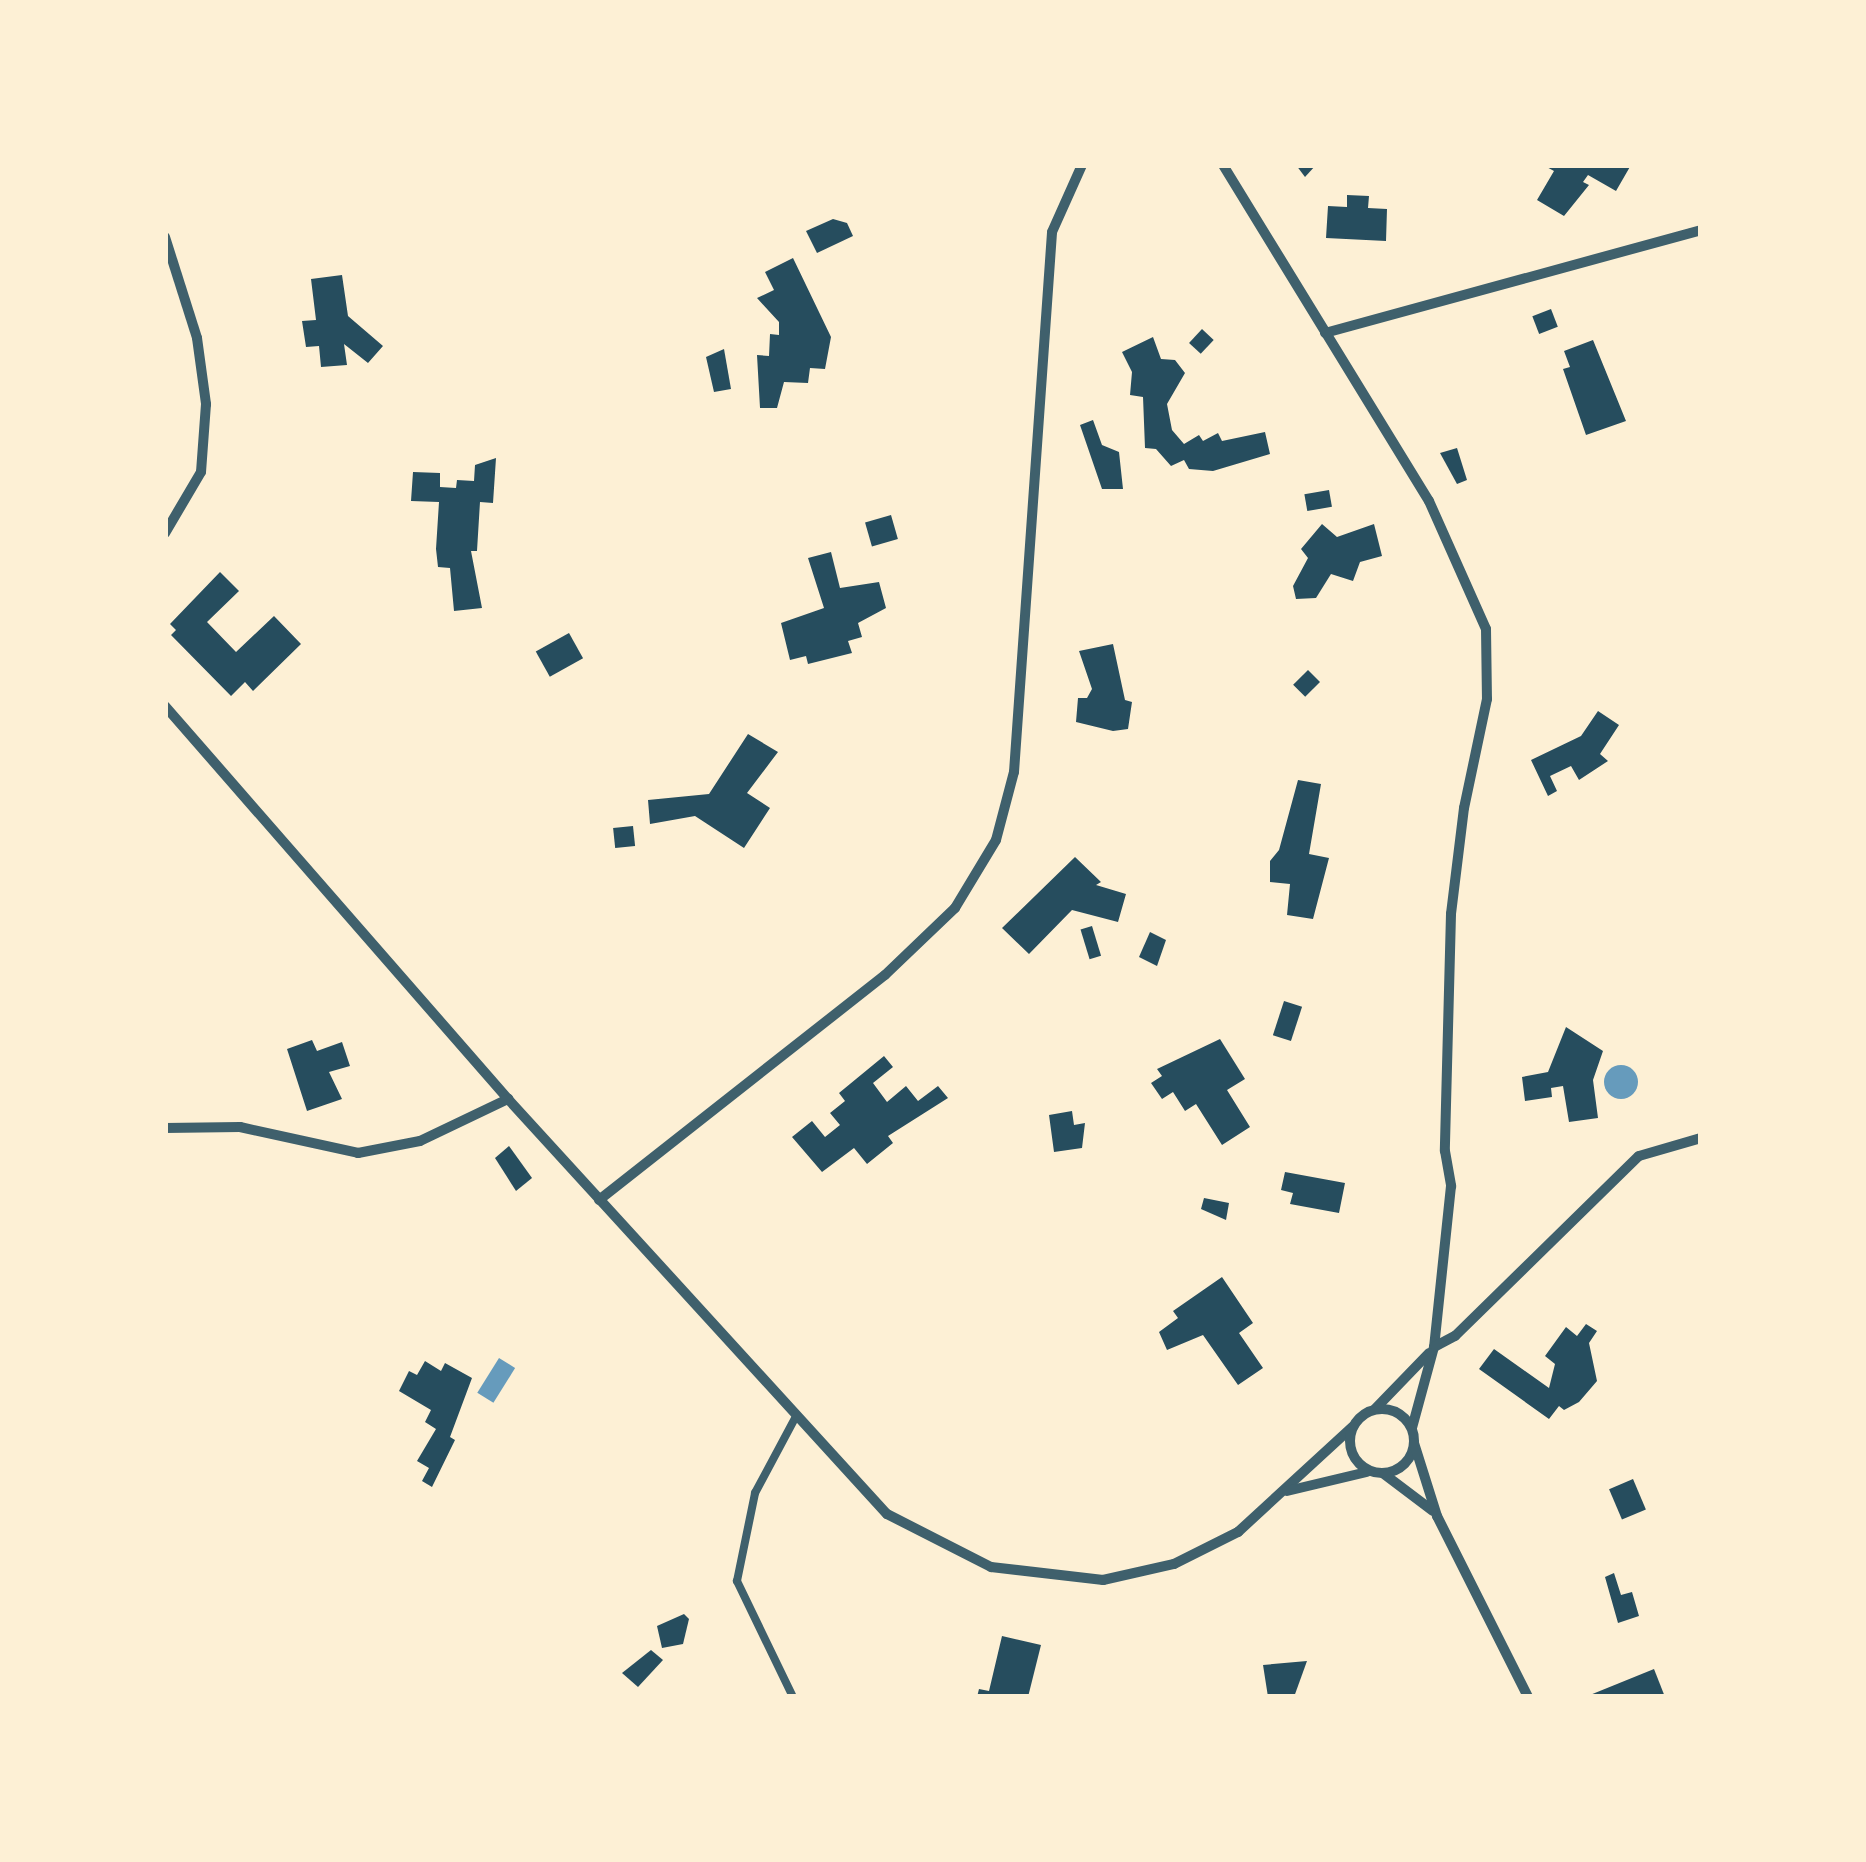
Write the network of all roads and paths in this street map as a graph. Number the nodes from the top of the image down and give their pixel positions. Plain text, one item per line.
1 (1082, 165) edge
2 (1223, 165) edge
3 (1701, 230) edge
4 (165, 237) edge
5 (1326, 333) junction
6 (165, 533) edge
7 (165, 706) edge
8 (508, 1099) junction
9 (165, 1128) edge
10 (1701, 1138) edge
11 (598, 1200) junction
12 (1432, 1350) junction
13 (1374, 1410) junction
14 (796, 1418) junction
15 (1352, 1427) junction
16 (1412, 1428) junction
17 (1414, 1443) junction
18 (1370, 1472) junction
19 (1384, 1474) junction
20 (1286, 1492) junction
21 (1437, 1516) junction
22 (793, 1697) edge
23 (1528, 1697) edge

1 - 11 street
2 - 5 street
3 - 5 street
4 - 6 street
5 - 12 street
7 - 8 street
8 - 9 street
8 - 11 street
10 - 12 street
11 - 14 street
12 - 13 street
12 - 16 street
13 - 15 street
13 - 16 street
14 - 20 street
14 - 22 lane
15 - 18 street
15 - 20 street
16 - 17 street
17 - 19 street
17 - 21 street
18 - 19 street
18 - 20 street
19 - 21 street
21 - 23 street

